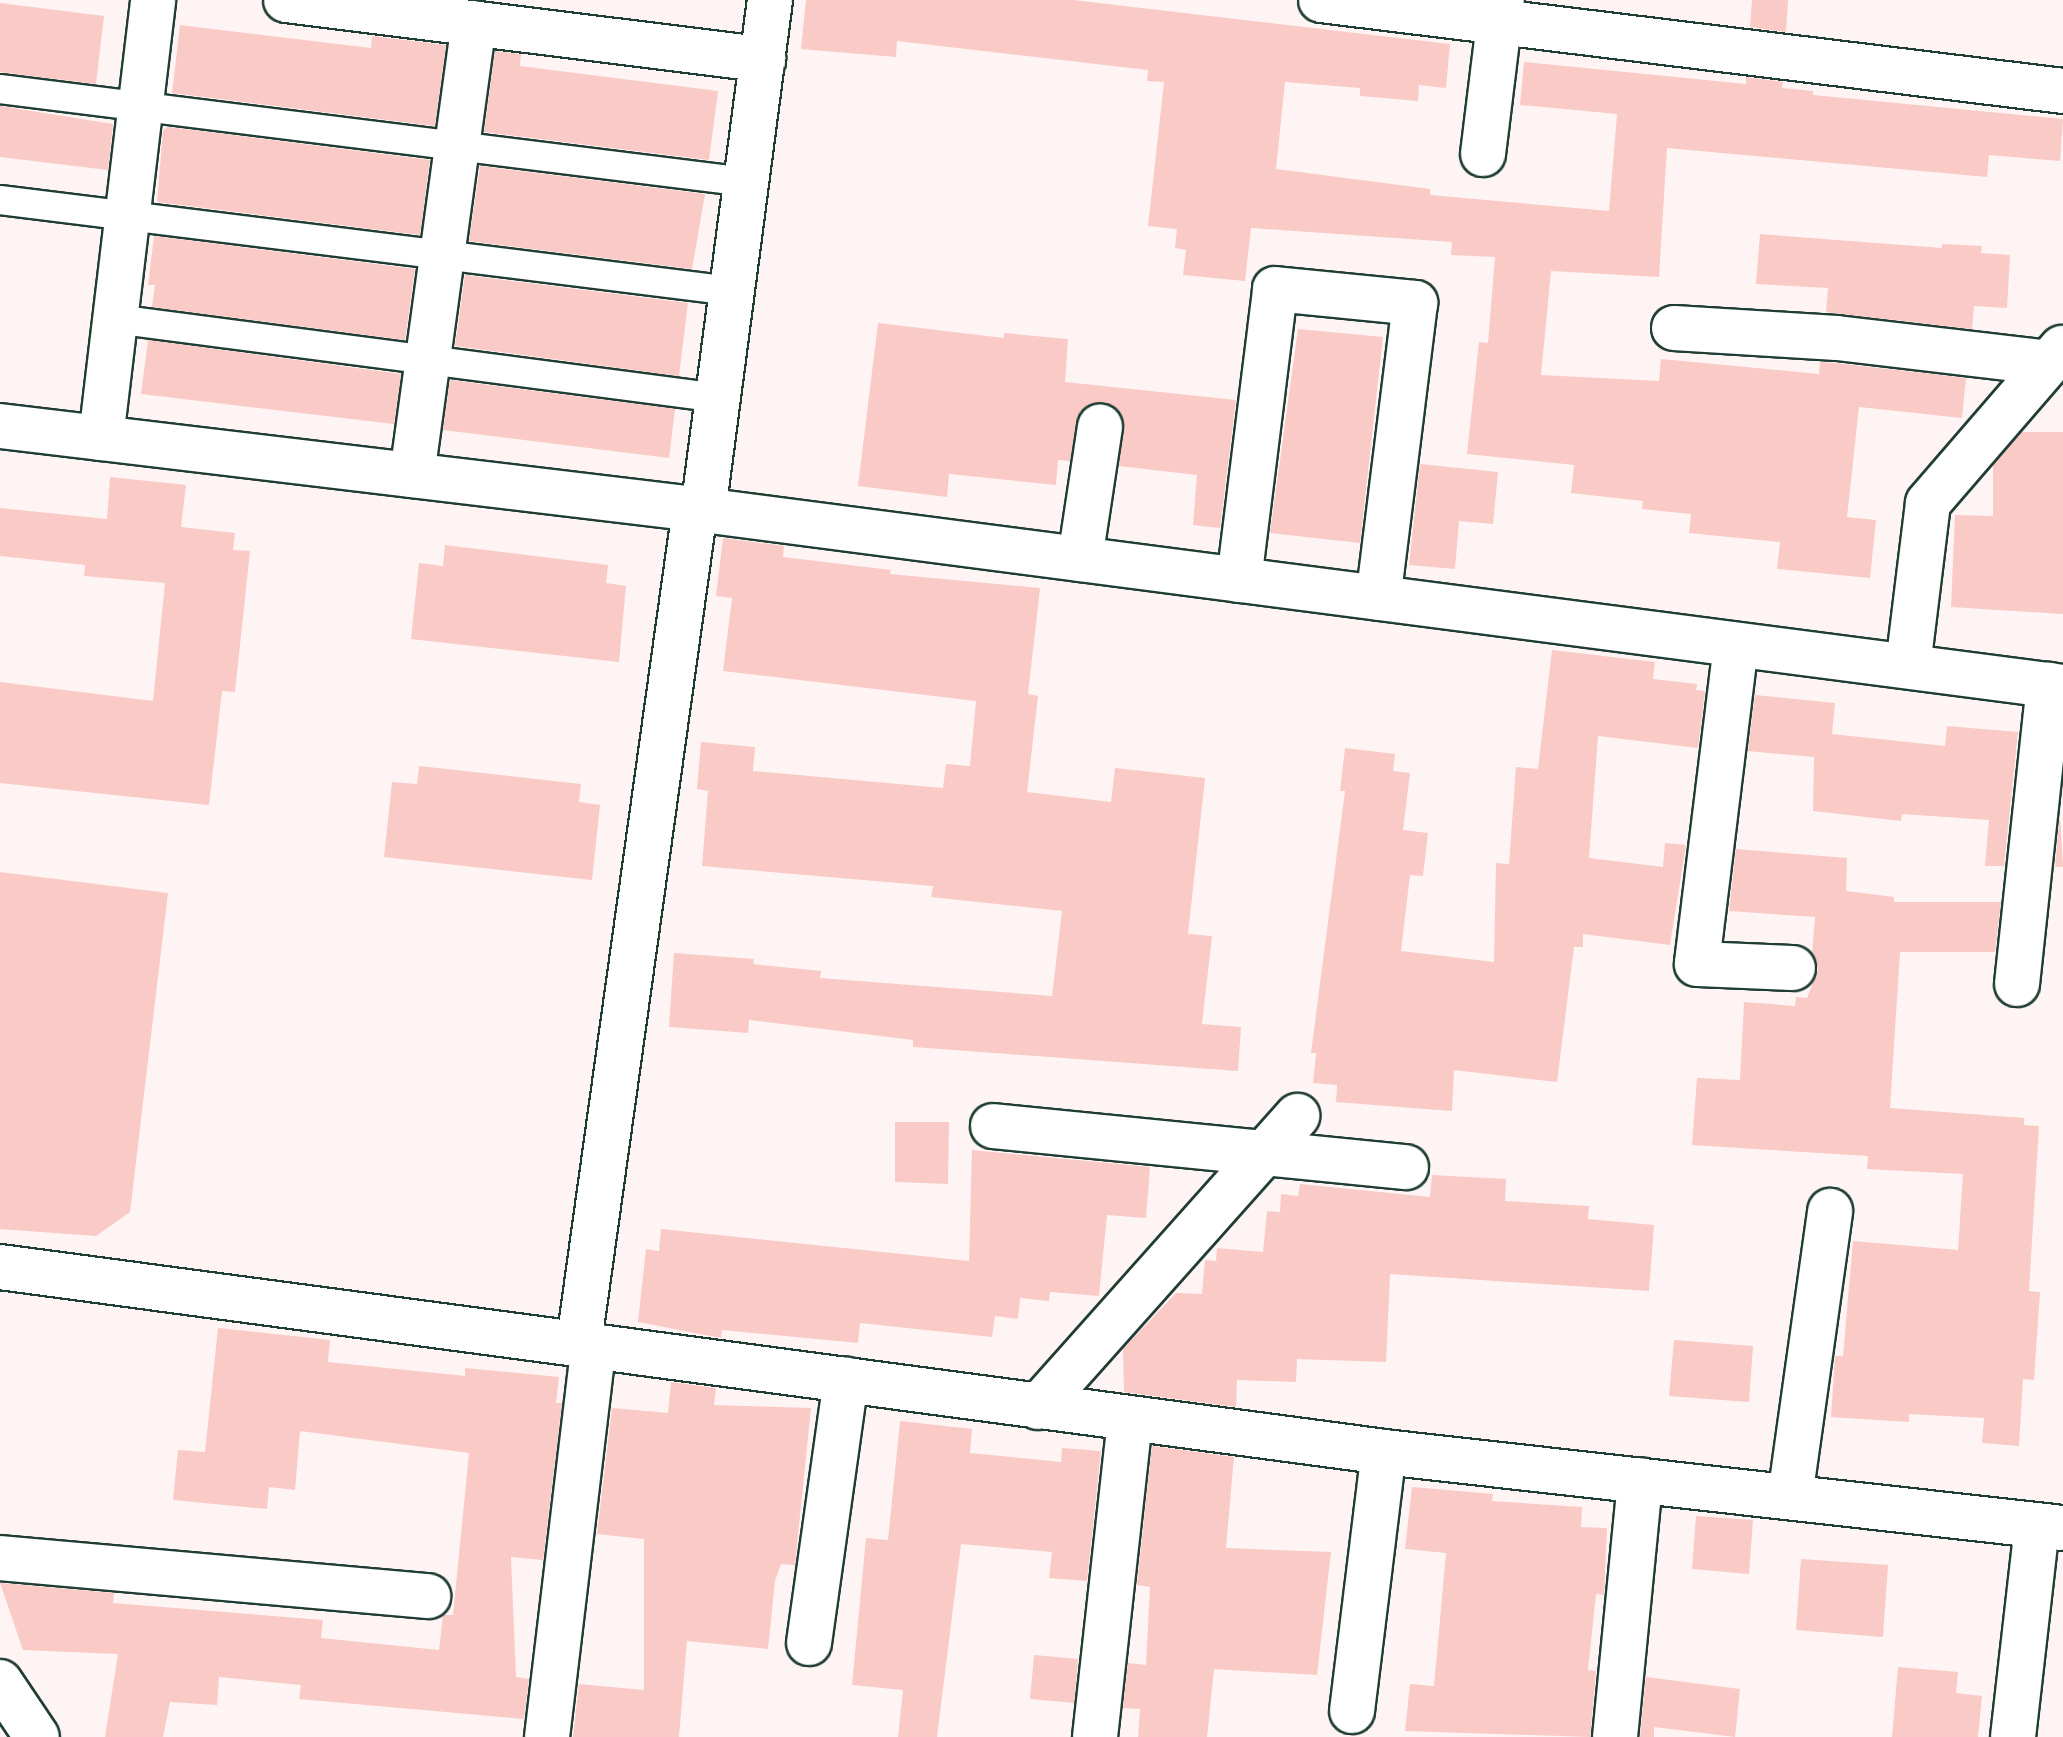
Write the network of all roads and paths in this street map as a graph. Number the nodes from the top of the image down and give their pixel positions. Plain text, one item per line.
1 (153, 0) edge
2 (770, 0) edge
3 (1321, 0) edge
4 (297, 1) edge
5 (1501, 12) edge
6 (474, 23) junction
7 (763, 59) junction
8 (0, 89) edge
9 (2063, 91) edge
10 (140, 106) junction
11 (457, 147) junction
12 (1483, 154) dead end
13 (747, 182) junction
14 (0, 200) edge
15 (127, 214) junction
16 (443, 252) junction
17 (732, 291) junction
18 (115, 319) junction
19 (1674, 328) dead end
20 (428, 362) junction
21 (2058, 371) edge
22 (718, 398) junction
23 (0, 426) edge
24 (1100, 427) dead end
25 (101, 438) junction
26 (412, 475) junction
27 (699, 510) junction
28 (1080, 559) junction
29 (1239, 580) junction
30 (1378, 598) junction
31 (1736, 645) junction
32 (1908, 666) junction
33 (2056, 686) edge
34 (1793, 968) dead end
35 (2017, 984) dead end
36 (1297, 1116) dead end
37 (993, 1126) dead end
38 (1261, 1152) junction
39 (1406, 1167) dead end
40 (1830, 1211) dead end
41 (0, 1267) edge
42 (586, 1343) junction
43 (846, 1380) junction
44 (1038, 1407) junction
45 (1130, 1420) junction
46 (1384, 1452) junction
47 (1640, 1480) junction
48 (1790, 1497) junction
49 (2050, 1526) edge
50 (0, 1558) edge
51 (428, 1596) dead end
52 (809, 1643) dead end
53 (0, 1682) edge
54 (1352, 1711) dead end
55 (37, 1737) edge
56 (547, 1737) edge
57 (1095, 1737) edge
58 (1615, 1737) edge
59 (2013, 1737) edge

1 - 10 street
2 - 7 street
3 - 5 street
4 - 6 street
5 - 9 street
5 - 12 street
6 - 7 street
6 - 11 street
7 - 13 street
8 - 10 lane
10 - 11 lane
10 - 15 street
11 - 13 lane
11 - 16 street
13 - 17 street
14 - 15 lane
15 - 16 lane
15 - 18 street
16 - 17 lane
16 - 20 street
17 - 22 street
18 - 20 lane
18 - 25 street
19 - 21 street
20 - 22 lane
20 - 26 street
21 - 32 street
22 - 27 street
23 - 25 street
24 - 28 street
25 - 26 street
26 - 27 street
27 - 28 street
27 - 42 street
28 - 29 street
29 - 30 street
29 - 30 street
30 - 31 street
31 - 32 street
31 - 34 street
32 - 33 street
33 - 35 street
36 - 38 street
37 - 38 street
38 - 39 street
38 - 44 street
40 - 48 street
41 - 42 street
42 - 43 street
42 - 56 street
43 - 44 street
43 - 52 street
44 - 45 street
45 - 46 street
45 - 57 street
46 - 47 street
46 - 54 street
47 - 48 street
47 - 58 street
48 - 49 street
49 - 59 street
50 - 51 street
53 - 55 street

